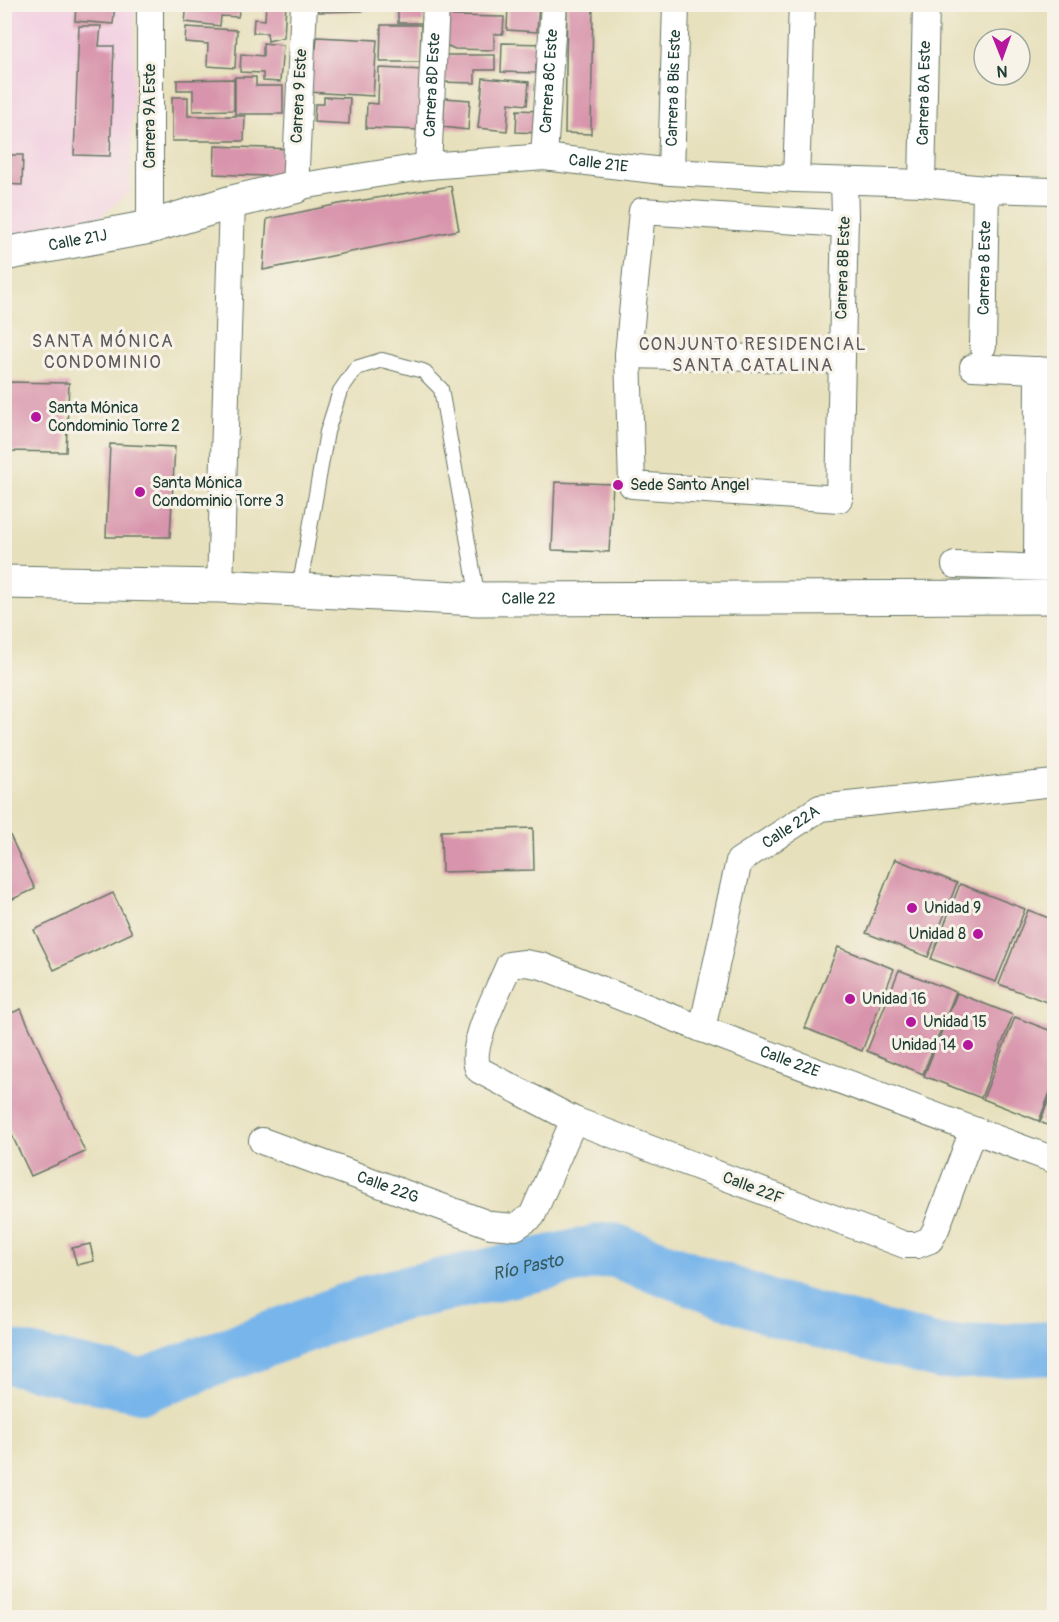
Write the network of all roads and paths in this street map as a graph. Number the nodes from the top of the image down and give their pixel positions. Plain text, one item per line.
1 (150, 4) edge
2 (304, 4) edge
3 (436, 4) edge
4 (554, 4) edge
5 (676, 4) edge
6 (802, 4) edge
7 (926, 4) edge
8 (544, 157) junction
9 (428, 166) junction
10 (671, 172) junction
11 (796, 179) junction
12 (844, 181) junction
13 (922, 183) junction
14 (295, 187) junction
15 (986, 189) junction
16 (1054, 191) edge
17 (232, 202) junction
18 (845, 224) junction
19 (150, 228) junction
20 (4, 254) edge
21 (628, 355) junction
22 (841, 360) junction
23 (1046, 371) edge
24 (1046, 514) edge
25 (955, 565) dead end
26 (1046, 568) edge
27 (4, 582) edge
28 (220, 586) junction
29 (299, 590) junction
30 (1054, 597) edge
31 (478, 599) junction
32 (1054, 783) edge
33 (702, 1029) junction
34 (475, 1064) joint
35 (574, 1120) junction
36 (973, 1130) junction
37 (262, 1141) dead end
38 (1054, 1160) edge

1 - 19 street, Carrera 9A Este
2 - 14 street, Carrera 9 Este
3 - 9 street, Carrera 8D Este
4 - 8 street, Carrera 8C Este
5 - 10 street, Carrera 8 Bis Este
6 - 11 street
7 - 13 street, Carrera 8A Este
8 - 9 street, Calle 21E
8 - 10 street, Calle 21E
9 - 14 street, Calle 21E
10 - 11 street, Calle 21E
11 - 12 street, Calle 21E
12 - 13 street, Calle 21E
12 - 18 street, Carrera 8B Este
13 - 15 street, Calle 21E
14 - 17 main road, Calle 21E
15 - 16 street, Calle 21E
15 - 23 street, Carrera 8 Este
17 - 19 main road, Calle 21E
17 - 28 street
18 - 21 street
18 - 22 street, Carrera 8B Este
19 - 20 main road, Calle 21J
21 - 22 street
21 - 22 street, Carrera 8B Este
23 - 24 street
24 - 26 street
25 - 26 street
27 - 28 main road, Calle 22
28 - 29 main road, Calle 22
29 - 31 main road, Calle 22
29 - 31 lane
30 - 31 main road, Calle 22
32 - 33 street, Calle 22A
33 - 34 street, Calle 22E
33 - 36 street, Calle 22E
34 - 35 street, Calle 22F
35 - 36 street, Calle 22F
35 - 37 street, Calle 22G
36 - 38 street, Calle 22E

